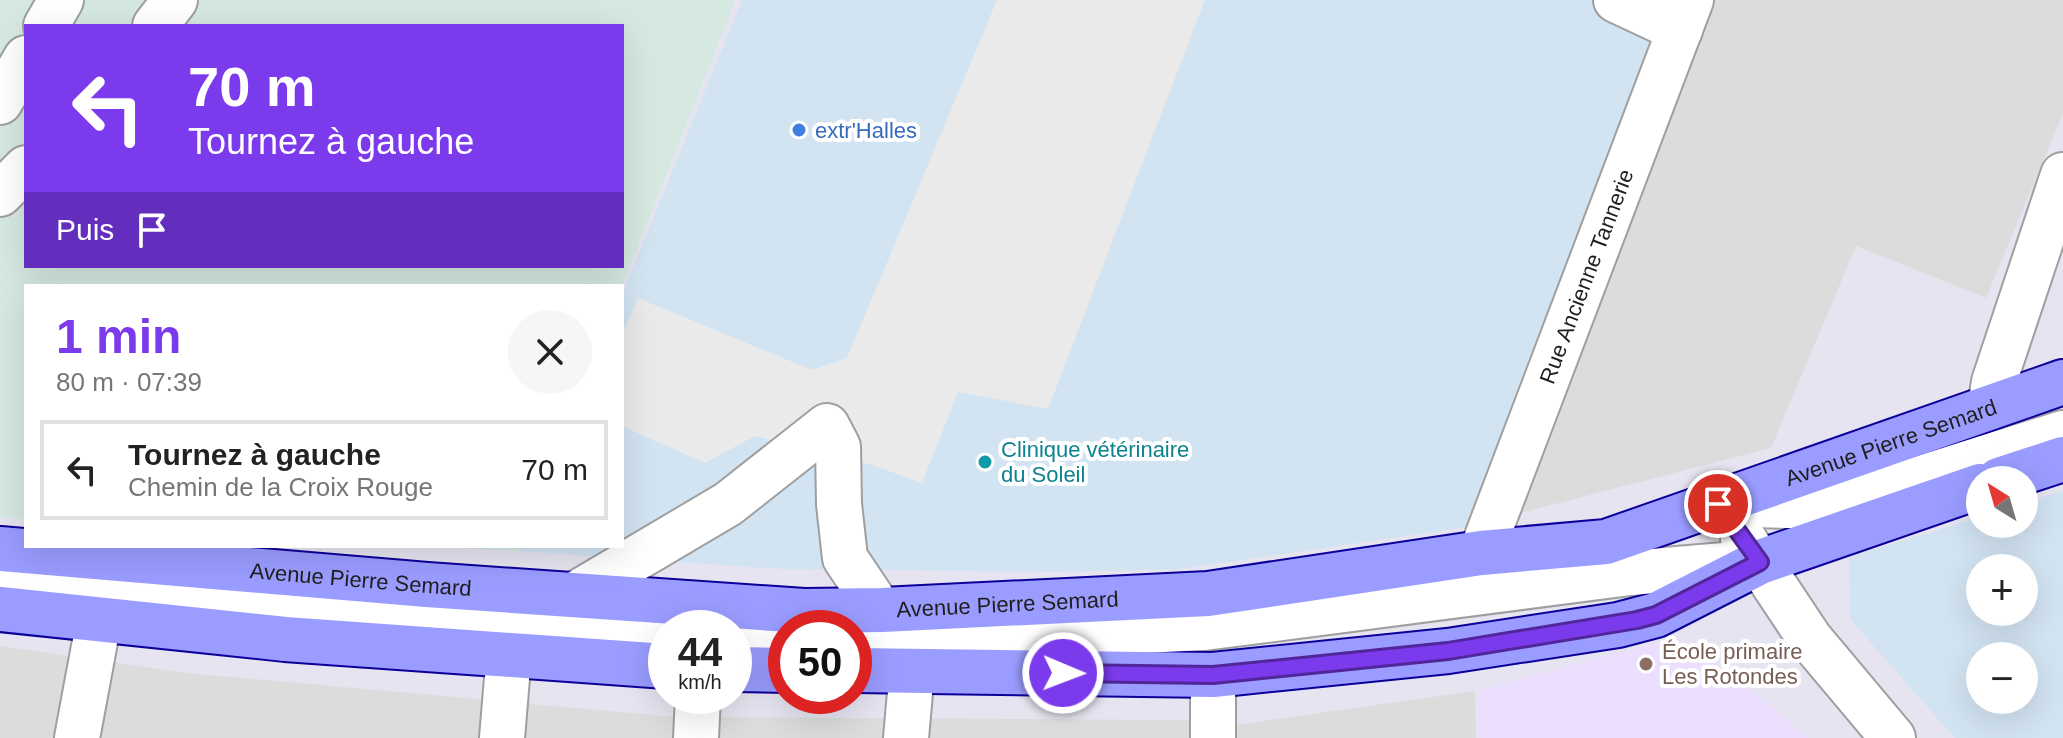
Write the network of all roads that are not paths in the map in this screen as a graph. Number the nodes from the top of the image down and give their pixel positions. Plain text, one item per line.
1 (61, 0) edge
2 (175, 0) edge
3 (1616, 0) edge
4 (1685, 15) edge
5 (47, 24) edge
6 (157, 24) edge
7 (24, 61) edge
8 (0, 102) edge
9 (24, 170) edge
10 (2063, 175) edge
11 (0, 194) edge
12 (2063, 382) edge
13 (1990, 407) junction
14 (2063, 433) edge
15 (2063, 459) edge
16 (2038, 467) edge
17 (1966, 491) edge
18 (1718, 504) junction
19 (0, 549) edge
20 (1481, 553) junction
21 (1760, 562) junction
22 (0, 580) edge
23 (574, 595) junction
24 (0, 609) edge
25 (668, 610) edge
26 (752, 614) edge
27 (99, 620) junction
28 (514, 623) junction
29 (648, 634) edge
30 (899, 641) junction
31 (872, 643) edge
32 (872, 658) edge
33 (648, 661) edge
34 (1213, 675) junction
35 (697, 714) edge
36 (77, 738) edge
37 (502, 738) edge
38 (696, 738) edge
39 (906, 738) edge
40 (1213, 738) edge
41 (1893, 738) edge

1 - 5 street
2 - 6 street
3 - 4 street
4 - 20 street, Rue Ancienne Tannerie
7 - 8 street
9 - 11 street
10 - 13 street
12 - 13 main road, Avenue Pierre Semard
13 - 18 main road, Avenue Pierre Semard
14 - 18 street, Avenue Pierre Semard
15 - 16 main road
17 - 21 main road, Avenue Pierre Semard
18 - 20 main road, Avenue Pierre Semard
18 - 21 street
19 - 28 main road, Avenue Pierre Semard
20 - 30 main road, Avenue Pierre Semard
21 - 30 street, Avenue Pierre Semard
21 - 34 main road, Avenue Pierre Semard
21 - 41 street
22 - 28 street, Avenue Pierre Semard
23 - 25 main road, Avenue Pierre Semard
23 - 28 main road, Avenue Pierre Semard
23 - 30 street
24 - 27 main road, Avenue Pierre Semard
26 - 30 main road, Avenue Pierre Semard
27 - 28 main road, Avenue Pierre Semard
27 - 36 street
28 - 29 street, Avenue Pierre Semard
28 - 33 main road, Avenue Pierre Semard
28 - 37 street
30 - 31 street, Avenue Pierre Semard
30 - 32 main road, Avenue Pierre Semard
30 - 34 main road, Avenue Pierre Semard
30 - 39 street
34 - 40 street
35 - 38 street

